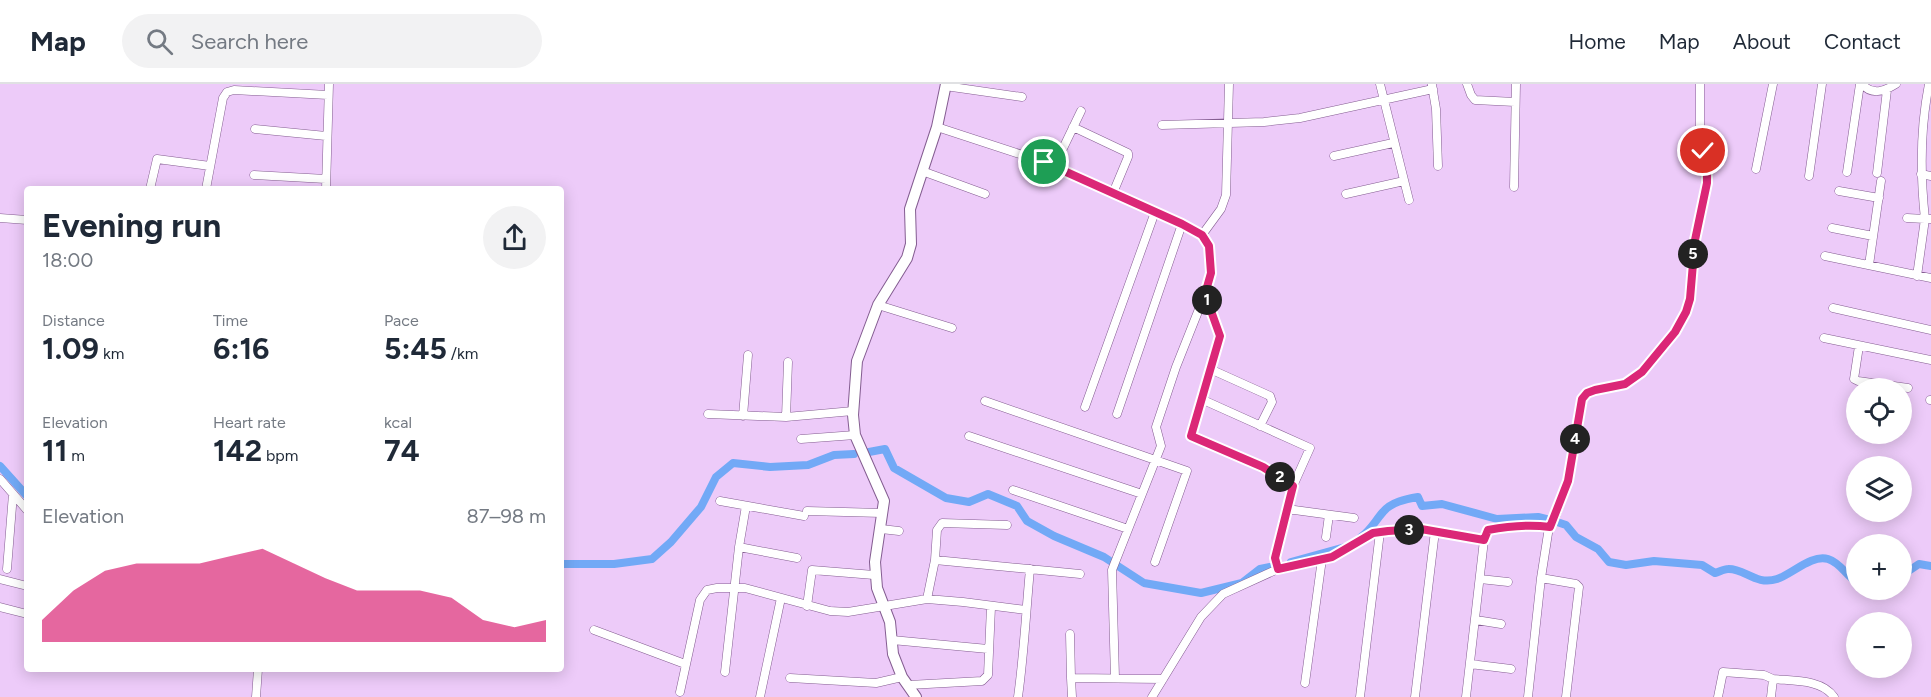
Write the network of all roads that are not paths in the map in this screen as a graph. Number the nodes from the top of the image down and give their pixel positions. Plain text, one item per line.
1 (329, 84) edge
2 (1229, 84) edge
3 (1380, 84) edge
4 (1467, 84) edge
5 (1516, 84) edge
6 (1700, 84) edge
7 (1773, 84) edge
8 (1822, 84) edge
9 (1861, 84) edge
10 (1896, 84) edge
11 (1929, 84) edge
12 (946, 85) edge
13 (1432, 87) edge
14 (1887, 90) junction
15 (328, 95) junction
16 (1022, 97) dead end
17 (1382, 101) junction
18 (1515, 102) junction
19 (1081, 111) dead end
20 (1228, 123) junction
21 (1162, 125) dead end
22 (937, 127) junction
23 (1073, 127) junction
24 (255, 129) dead end
25 (326, 136) junction
26 (1393, 143) junction
27 (1334, 156) dead end
28 (210, 166) junction
29 (1438, 166) dead end
30 (1054, 167) junction
31 (1756, 169) dead end
32 (922, 171) junction
33 (1847, 172) dead end
34 (1877, 173) dead end
35 (1921, 174) junction
36 (254, 175) dead end
37 (1809, 176) dead end
38 (1931, 176) edge
39 (326, 179) junction
40 (1404, 181) junction
41 (1881, 182) dead end
42 (151, 186) edge
43 (207, 186) edge
44 (326, 186) edge
45 (1514, 187) dead end
46 (1839, 191) dead end
47 (1113, 193) junction
48 (985, 194) dead end
49 (1346, 194) dead end
50 (1879, 198) junction
51 (1408, 200) dead end
52 (1155, 212) junction
53 (0, 218) edge
54 (1907, 218) dead end
55 (24, 219) edge
56 (1928, 219) edge
57 (1182, 224) junction
58 (1832, 228) dead end
59 (1202, 235) junction
60 (1874, 236) junction
61 (1825, 256) dead end
62 (1869, 265) junction
63 (1917, 276) junction
64 (1931, 278) edge
65 (1205, 294) junction
66 (878, 304) junction
67 (1833, 308) dead end
68 (952, 328) dead end
69 (1931, 330) edge
70 (1824, 338) dead end
71 (1859, 346) junction
72 (748, 355) dead end
73 (1931, 360) edge
74 (788, 362) dead end
75 (1210, 369) junction
76 (1854, 378) edge
77 (1201, 399) junction
78 (985, 400) dead end
79 (1085, 407) dead end
80 (853, 411) junction
81 (708, 414) dead end
82 (1117, 414) dead end
83 (743, 416) junction
84 (786, 417) junction
85 (1260, 426) junction
86 (855, 435) junction
87 (969, 436) dead end
88 (801, 439) dead end
89 (1156, 460) junction
90 (0, 479) edge
91 (1293, 486) junction
92 (1013, 490) dead end
93 (13, 494) junction
94 (1142, 494) junction
95 (720, 501) dead end
96 (746, 506) junction
97 (24, 507) edge
98 (1287, 509) junction
99 (882, 513) junction
100 (1329, 515) junction
101 (1354, 518) dead end
102 (1007, 525) dead end
103 (1550, 527) junction
104 (880, 529) junction
105 (1128, 529) junction
106 (899, 531) dead end
107 (1435, 531) junction
108 (1380, 532) junction
109 (1326, 537) dead end
110 (1484, 540) junction
111 (739, 547) junction
112 (797, 558) dead end
113 (1322, 559) junction
114 (935, 560) junction
115 (1155, 562) dead end
116 (7, 569) dead end
117 (1030, 569) junction
118 (1278, 569) junction
119 (1080, 574) dead end
120 (874, 575) junction
121 (1541, 578) junction
122 (0, 579) edge
123 (1480, 579) junction
124 (1508, 582) dead end
125 (24, 585) edge
126 (735, 588) junction
127 (781, 598) junction
128 (927, 599) junction
129 (807, 606) junction
130 (0, 607) edge
131 (885, 607) junction
132 (991, 607) junction
133 (1026, 610) junction
134 (24, 613) edge
135 (1476, 620) junction
136 (1501, 624) dead end
137 (594, 630) dead end
138 (1070, 634) dead end
139 (892, 640) junction
140 (988, 649) junction
141 (685, 664) junction
142 (1470, 664) junction
143 (1511, 669) dead end
144 (258, 672) edge
145 (724, 672) dead end
146 (790, 678) dead end
147 (1071, 678) junction
148 (1115, 678) junction
149 (1163, 679) junction
150 (1773, 679) junction
151 (905, 681) junction
152 (1305, 683) dead end
153 (680, 692) dead end
154 (255, 697) edge
155 (760, 697) edge
156 (916, 697) edge
157 (1018, 697) edge
158 (1072, 697) edge
159 (1152, 697) edge
160 (1360, 697) edge
161 (1415, 697) edge
162 (1466, 697) edge
163 (1528, 697) edge
164 (1566, 697) edge
165 (1718, 697) edge
166 (1771, 697) edge
167 (1834, 697) edge

1 - 15 street
2 - 20 street
3 - 17 street
4 - 18 street
5 - 18 street
6 - 103 street
7 - 31 street
8 - 37 street
9 - 14 street
9 - 33 street
10 - 14 street
11 - 35 street
12 - 16 street
12 - 22 street
13 - 17 street
13 - 29 street
14 - 34 street
15 - 25 street
15 - 28 street
17 - 20 street
17 - 26 street
18 - 45 street
19 - 23 street
20 - 21 street
20 - 59 street
22 - 30 street
22 - 32 street
23 - 30 street
23 - 47 street
24 - 25 street
25 - 39 street
26 - 27 street
26 - 40 street
28 - 42 street
28 - 43 street
30 - 47 street
32 - 48 street
32 - 66 street
35 - 38 street
35 - 56 street
36 - 39 street
39 - 44 street
40 - 49 street
40 - 51 street
41 - 50 street
46 - 50 street
47 - 52 street
50 - 60 street
52 - 57 street
52 - 79 street
53 - 55 street
54 - 56 street
56 - 63 street
57 - 59 street
57 - 82 street
58 - 60 street
59 - 65 street
60 - 62 street
61 - 62 street
62 - 63 street
63 - 64 street
65 - 75 street
65 - 89 street
66 - 68 street
66 - 80 street
67 - 69 street
70 - 71 street
71 - 73 street
71 - 76 street
72 - 83 street
74 - 84 street
75 - 77 street
75 - 85 street
77 - 85 street
77 - 91 street
78 - 89 street
80 - 84 street
80 - 86 street
81 - 83 street
83 - 84 street
85 - 91 street
86 - 88 street
86 - 99 street
87 - 94 street
89 - 94 street
89 - 115 street
90 - 93 street
91 - 98 street
92 - 105 street
93 - 97 street
93 - 116 street
94 - 105 street
95 - 96 street
96 - 99 street
96 - 111 street
98 - 100 street
98 - 118 street
99 - 104 street
100 - 101 street
100 - 109 street
102 - 114 street
103 - 110 street
103 - 121 street
104 - 106 street
104 - 120 street
105 - 148 street
107 - 108 street
107 - 110 street
107 - 161 street
108 - 113 street
108 - 160 street
110 - 123 street
111 - 112 street
111 - 126 street
113 - 118 street
113 - 152 street
114 - 117 street
114 - 128 street
117 - 119 street
117 - 133 street
118 - 149 street
120 - 129 street
120 - 131 street
121 - 163 street
121 - 164 street
122 - 125 street
123 - 124 street
123 - 135 street
126 - 127 street
126 - 141 street
126 - 145 street
127 - 129 street
127 - 155 street
128 - 131 street
128 - 132 street
129 - 131 street
130 - 134 street
131 - 139 street
132 - 133 street
132 - 140 street
133 - 157 street
135 - 136 street
135 - 142 street
137 - 141 street
138 - 147 street
139 - 140 street
139 - 151 street
140 - 151 street
141 - 153 street
142 - 143 street
142 - 162 street
144 - 154 street
146 - 151 street
147 - 148 street
147 - 158 street
148 - 149 street
149 - 159 street
150 - 165 street
150 - 166 street
150 - 167 street
151 - 156 street

